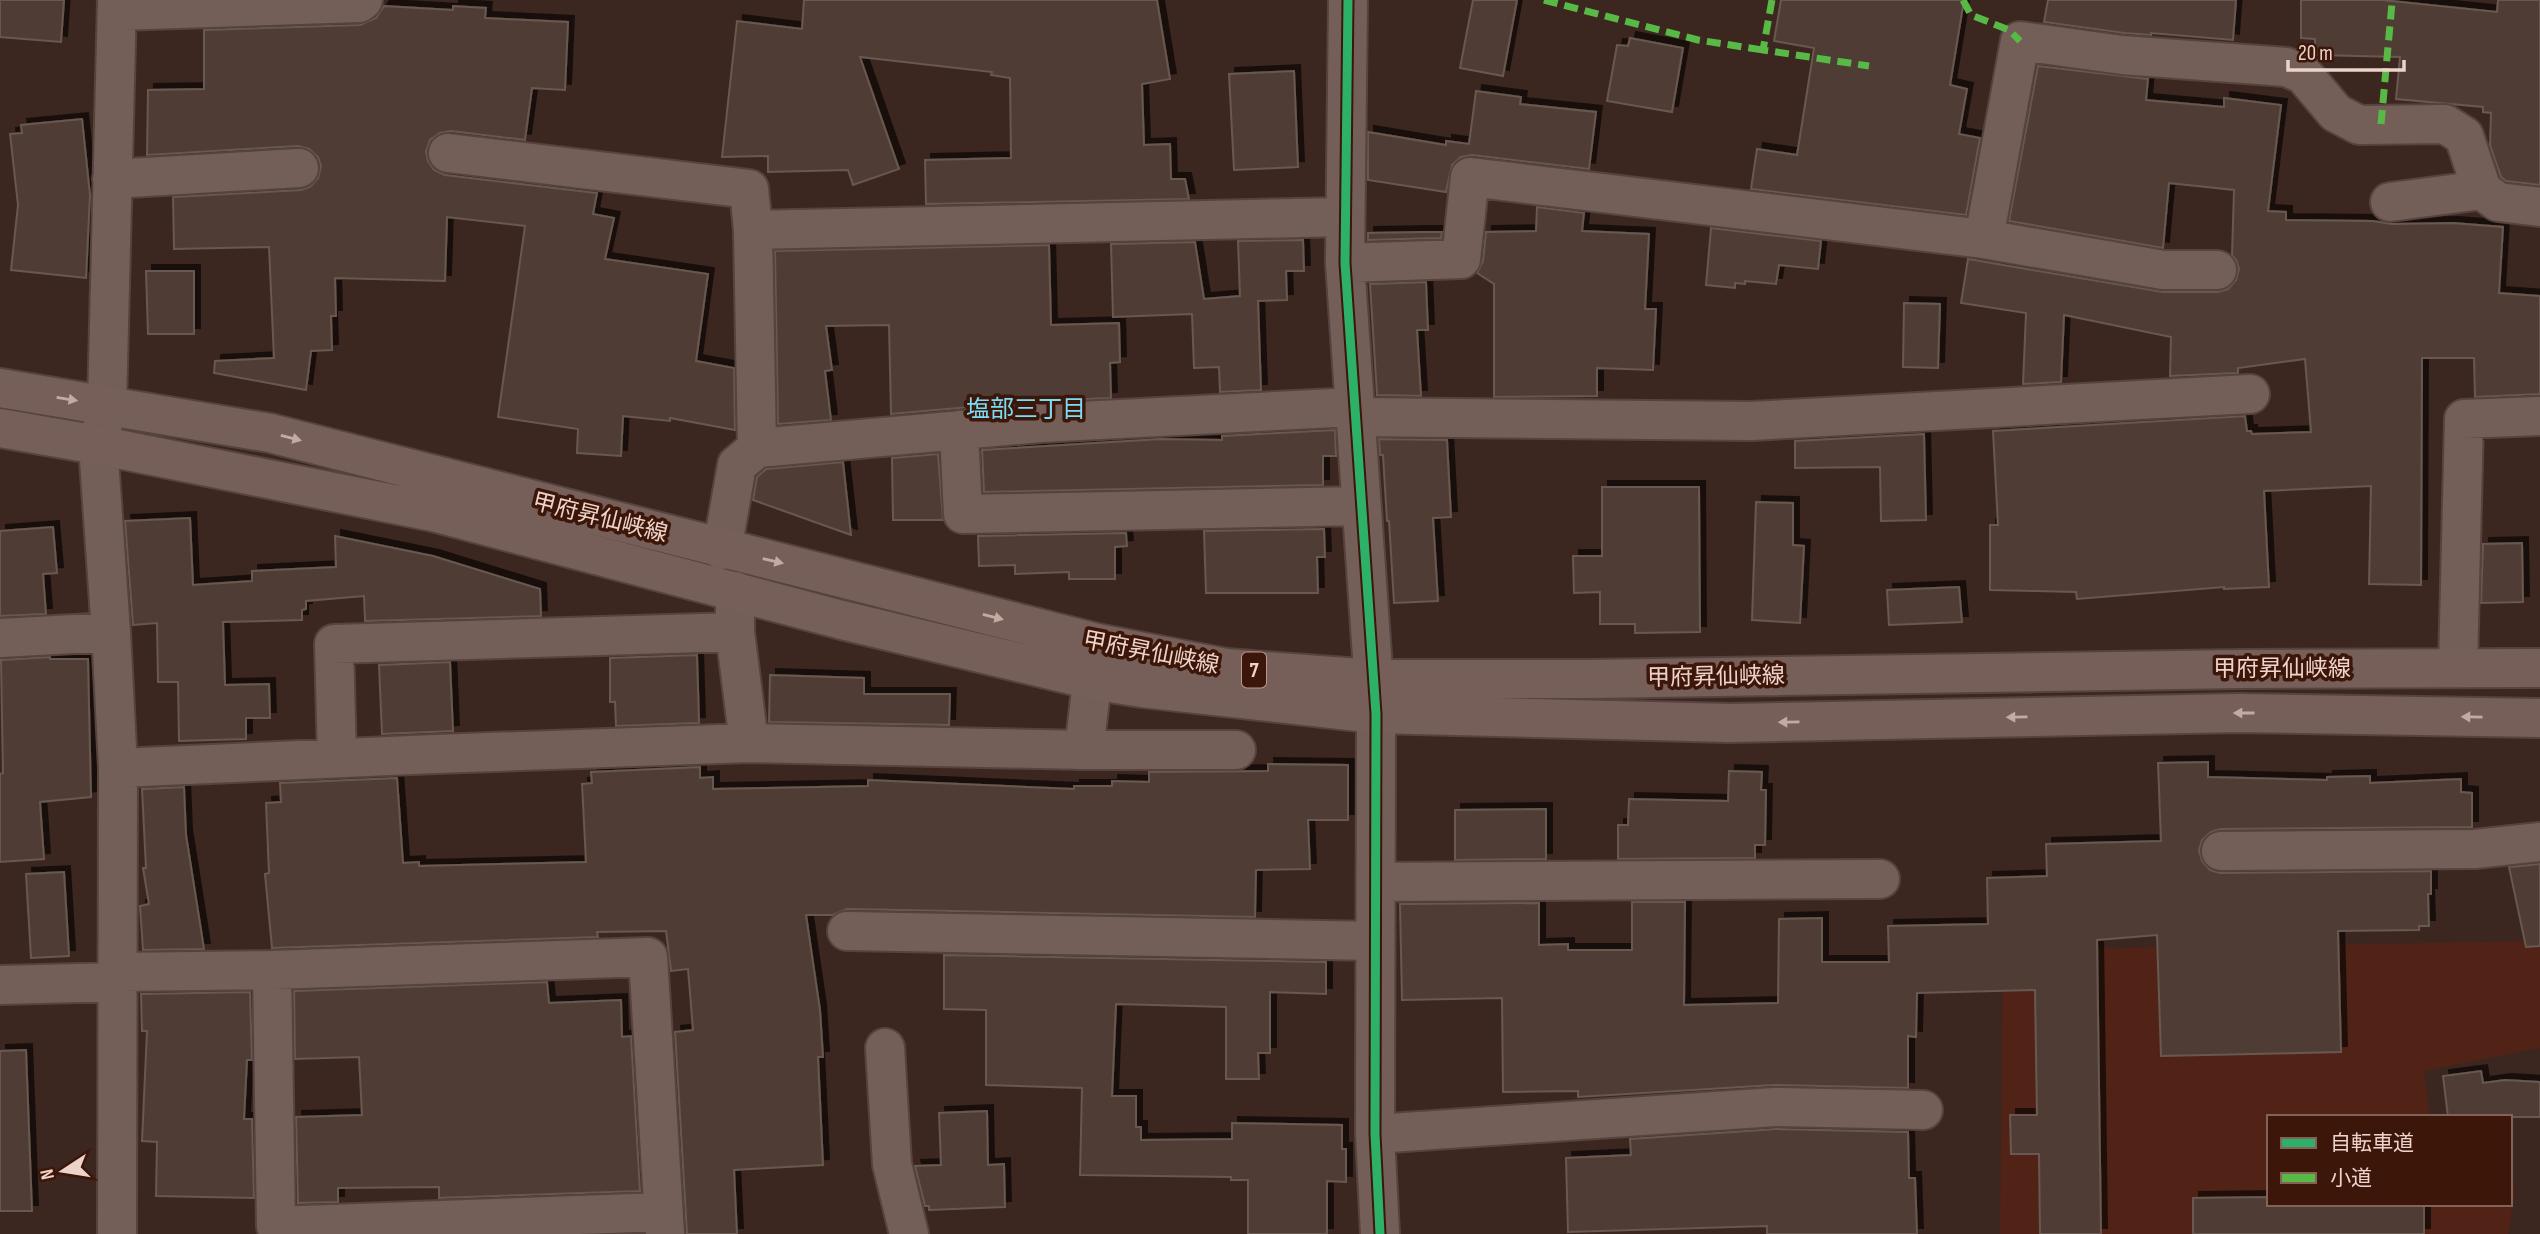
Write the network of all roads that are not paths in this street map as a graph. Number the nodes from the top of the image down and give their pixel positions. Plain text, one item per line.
1 (363, 0) edge
2 (1348, 0) edge
3 (117, 6) edge
4 (448, 153) dead end
5 (299, 168) dead end
6 (112, 179) junction
7 (2482, 190) junction
8 (2390, 202) dead end
9 (2540, 207) edge
10 (1344, 217) junction
11 (753, 230) junction
12 (1984, 239) junction
13 (1345, 263) junction
14 (2217, 270) dead end
15 (0, 388) edge
16 (2250, 394) dead end
17 (107, 406) junction
18 (1354, 412) junction
19 (2540, 416) edge
20 (0, 428) edge
21 (959, 430) junction
22 (98, 445) junction
23 (757, 448) junction
24 (1360, 506) junction
25 (722, 550) junction
26 (735, 591) junction
27 (111, 632) junction
28 (735, 632) junction
29 (0, 638) edge
30 (1094, 662) junction
31 (2458, 668) junction
32 (2540, 668) edge
33 (1375, 696) junction
34 (2540, 718) edge
35 (749, 743) junction
36 (1084, 750) junction
37 (1236, 750) dead end
38 (337, 758) junction
39 (118, 768) junction
40 (2540, 842) edge
41 (2221, 851) dead end
42 (1880, 879) dead end
43 (1376, 882) junction
44 (847, 931) dead end
45 (1375, 942) junction
46 (272, 970) junction
47 (118, 977) junction
48 (0, 985) edge
49 (886, 1048) dead end
50 (1923, 1110) dead end
51 (1375, 1133) junction
52 (664, 1223) edge
53 (117, 1234) edge
54 (909, 1234) edge
55 (1381, 1234) edge

1 - 3 street
2 - 10 street
3 - 6 street
4 - 11 street
5 - 6 street
6 - 17 street
7 - 8 street
7 - 9 street
7 - 12 street
10 - 11 street
10 - 13 street
11 - 23 street
12 - 13 street
12 - 14 street
13 - 18 street
15 -> 17 main road, 甲府昇仙峡線 / 7
16 - 18 street
17 - 22 street
17 -> 25 main road, 甲府昇仙峡線 / 7
18 - 21 street
18 - 24 street
19 - 31 street
20 - 22 main road, 甲府昇仙峡線 / 7
21 - 23 street
21 - 24 street
22 - 26 main road, 甲府昇仙峡線 / 7
22 - 27 street
23 - 25 street
24 - 33 street
25 -> 30 main road, 甲府昇仙峡線 / 7
26 - 28 street
26 - 30 main road, 甲府昇仙峡線 / 7
27 - 29 street
27 - 39 street
28 - 35 street
28 - 38 street
30 - 33 main road, 甲府昇仙峡線 / 7
30 - 36 street
31 - 32 main road, 甲府昇仙峡線 / 7
31 - 33 main road, 甲府昇仙峡線 / 7
34 -> 33 main road, 甲府昇仙峡線 / 7
33 - 43 street
35 - 36 street
35 - 38 street
36 - 37 street
38 - 39 street
39 - 47 street
40 - 41 street
42 - 43 street
43 - 45 street
44 - 45 street
45 - 51 street
46 - 47 street
46 - 52 street
46 - 52 street
47 - 48 street
47 - 53 street
49 - 54 street
50 - 51 street
51 - 55 street

